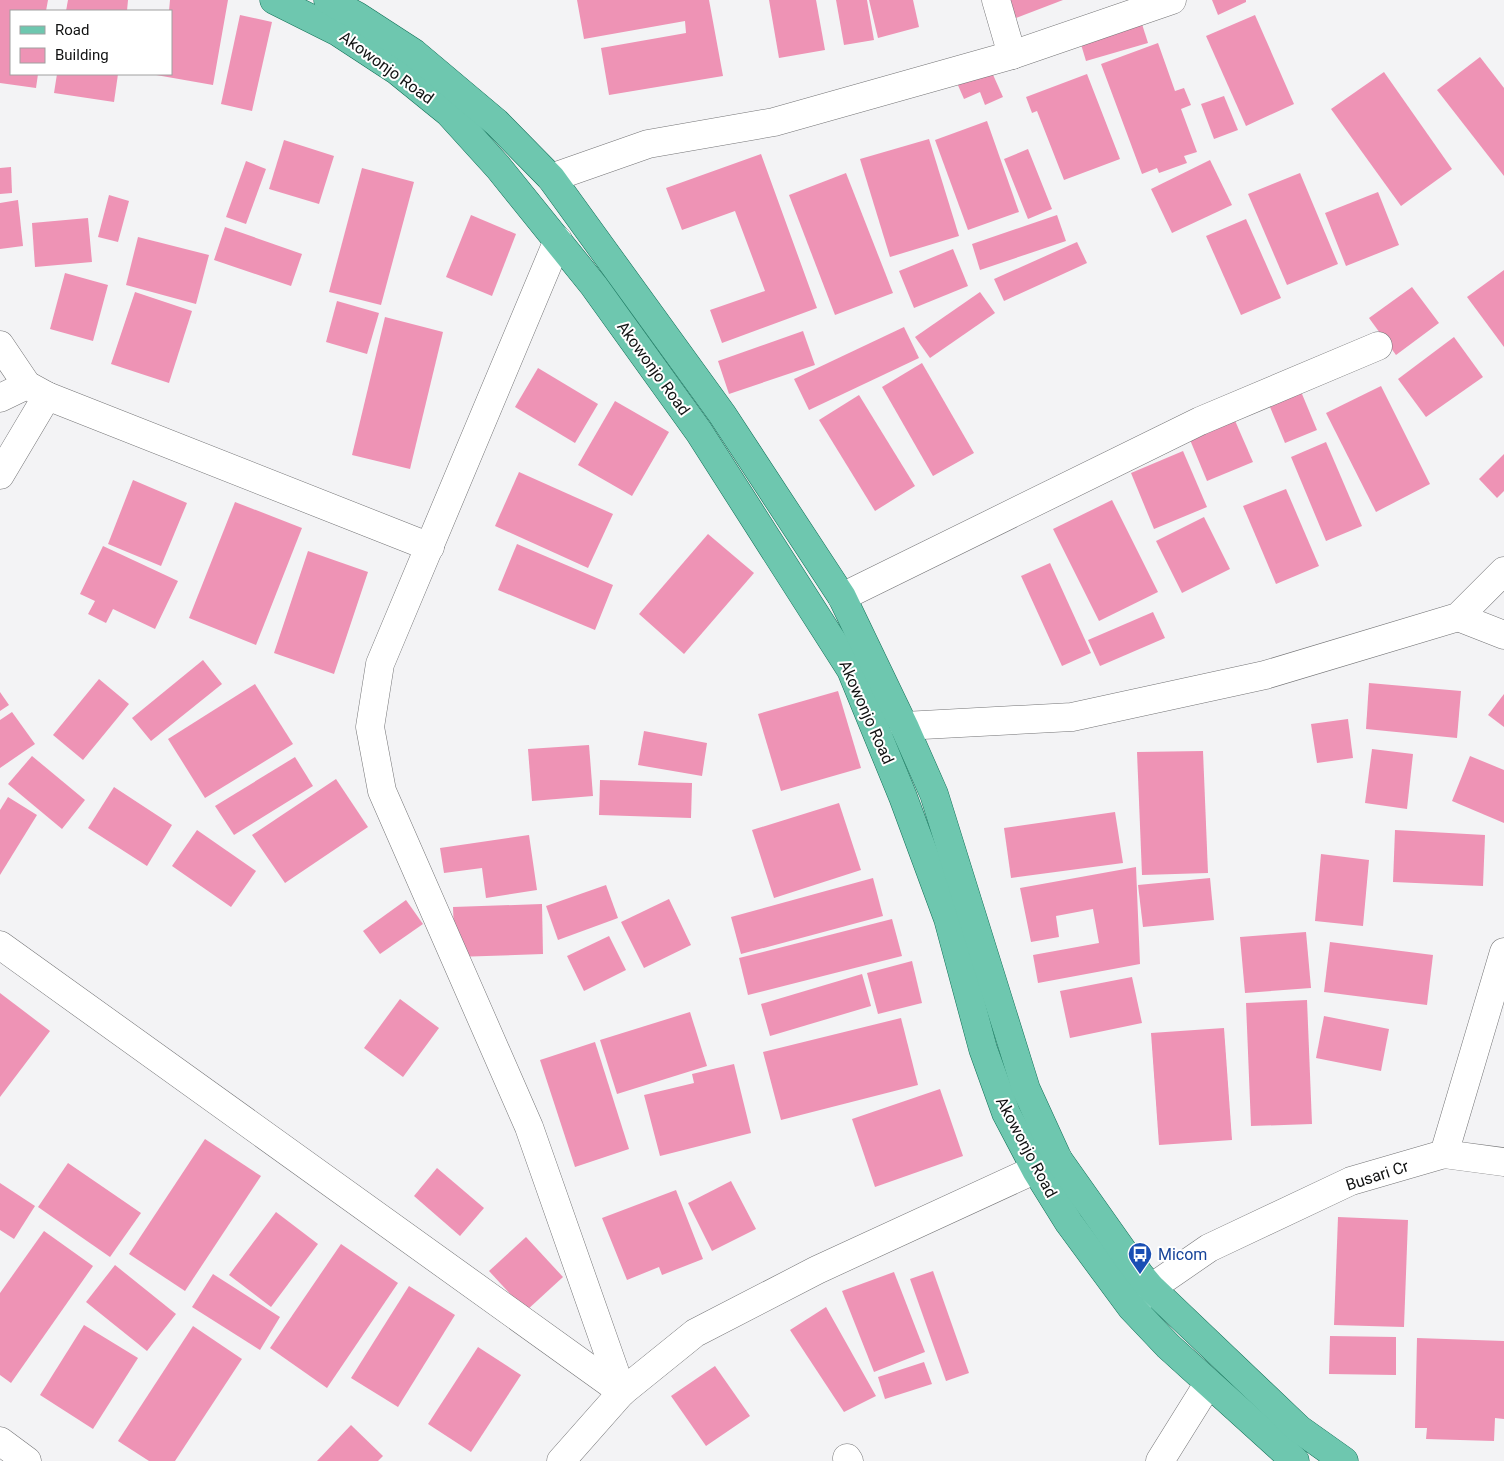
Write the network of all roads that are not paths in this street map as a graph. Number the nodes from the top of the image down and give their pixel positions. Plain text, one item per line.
1 (274, 0) edge
2 (328, 0) edge
3 (996, 0) edge
4 (1172, 0) edge
5 (1012, 55) junction
6 (551, 178) junction
7 (558, 240) junction
8 (0, 345) edge
9 (1378, 346) dead end
10 (37, 390) junction
11 (0, 398) edge
12 (0, 475) edge
13 (430, 548) junction
14 (1504, 570) edge
15 (842, 597) junction
16 (1458, 617) junction
17 (1504, 635) edge
18 (904, 726) junction
19 (0, 945) edge
20 (1504, 952) edge
21 (1444, 1154) junction
22 (1504, 1162) edge
23 (1047, 1165) junction
24 (1151, 1288) junction
25 (1131, 1307) junction
26 (1208, 1384) junction
27 (622, 1392) junction
28 (0, 1441) edge
29 (27, 1461) edge
30 (561, 1461) edge
31 (1160, 1461) edge
32 (1295, 1461) edge
33 (1344, 1461) edge

1 - 7 main road, Akowonjo Road
2 - 6 main road, Akowonjo Road
3 - 5 street
4 - 5 street
5 - 6 street
6 - 15 main road, Akowonjo Road
7 - 13 street
7 - 23 main road, Akowonjo Road
8 - 10 street
9 - 15 street
10 - 11 street
10 - 12 street
10 - 13 street
13 - 27 street
14 - 16 street
15 - 18 main road, Akowonjo Road
16 - 17 street
16 - 18 street
18 - 23 main road, Akowonjo Road
19 - 27 street
20 - 21 street
21 - 22 street
21 - 24 street, Busari Cr
23 - 24 main road, Akowonjo Road
23 - 25 main road, Akowonjo Road
23 - 27 street
24 - 25 street, Busari Cr
24 - 33 main road, Akowonjo Road
25 - 26 main road, Akowonjo Road
26 - 31 street
26 - 32 main road, Akowonjo Road
27 - 30 street
28 - 29 street

